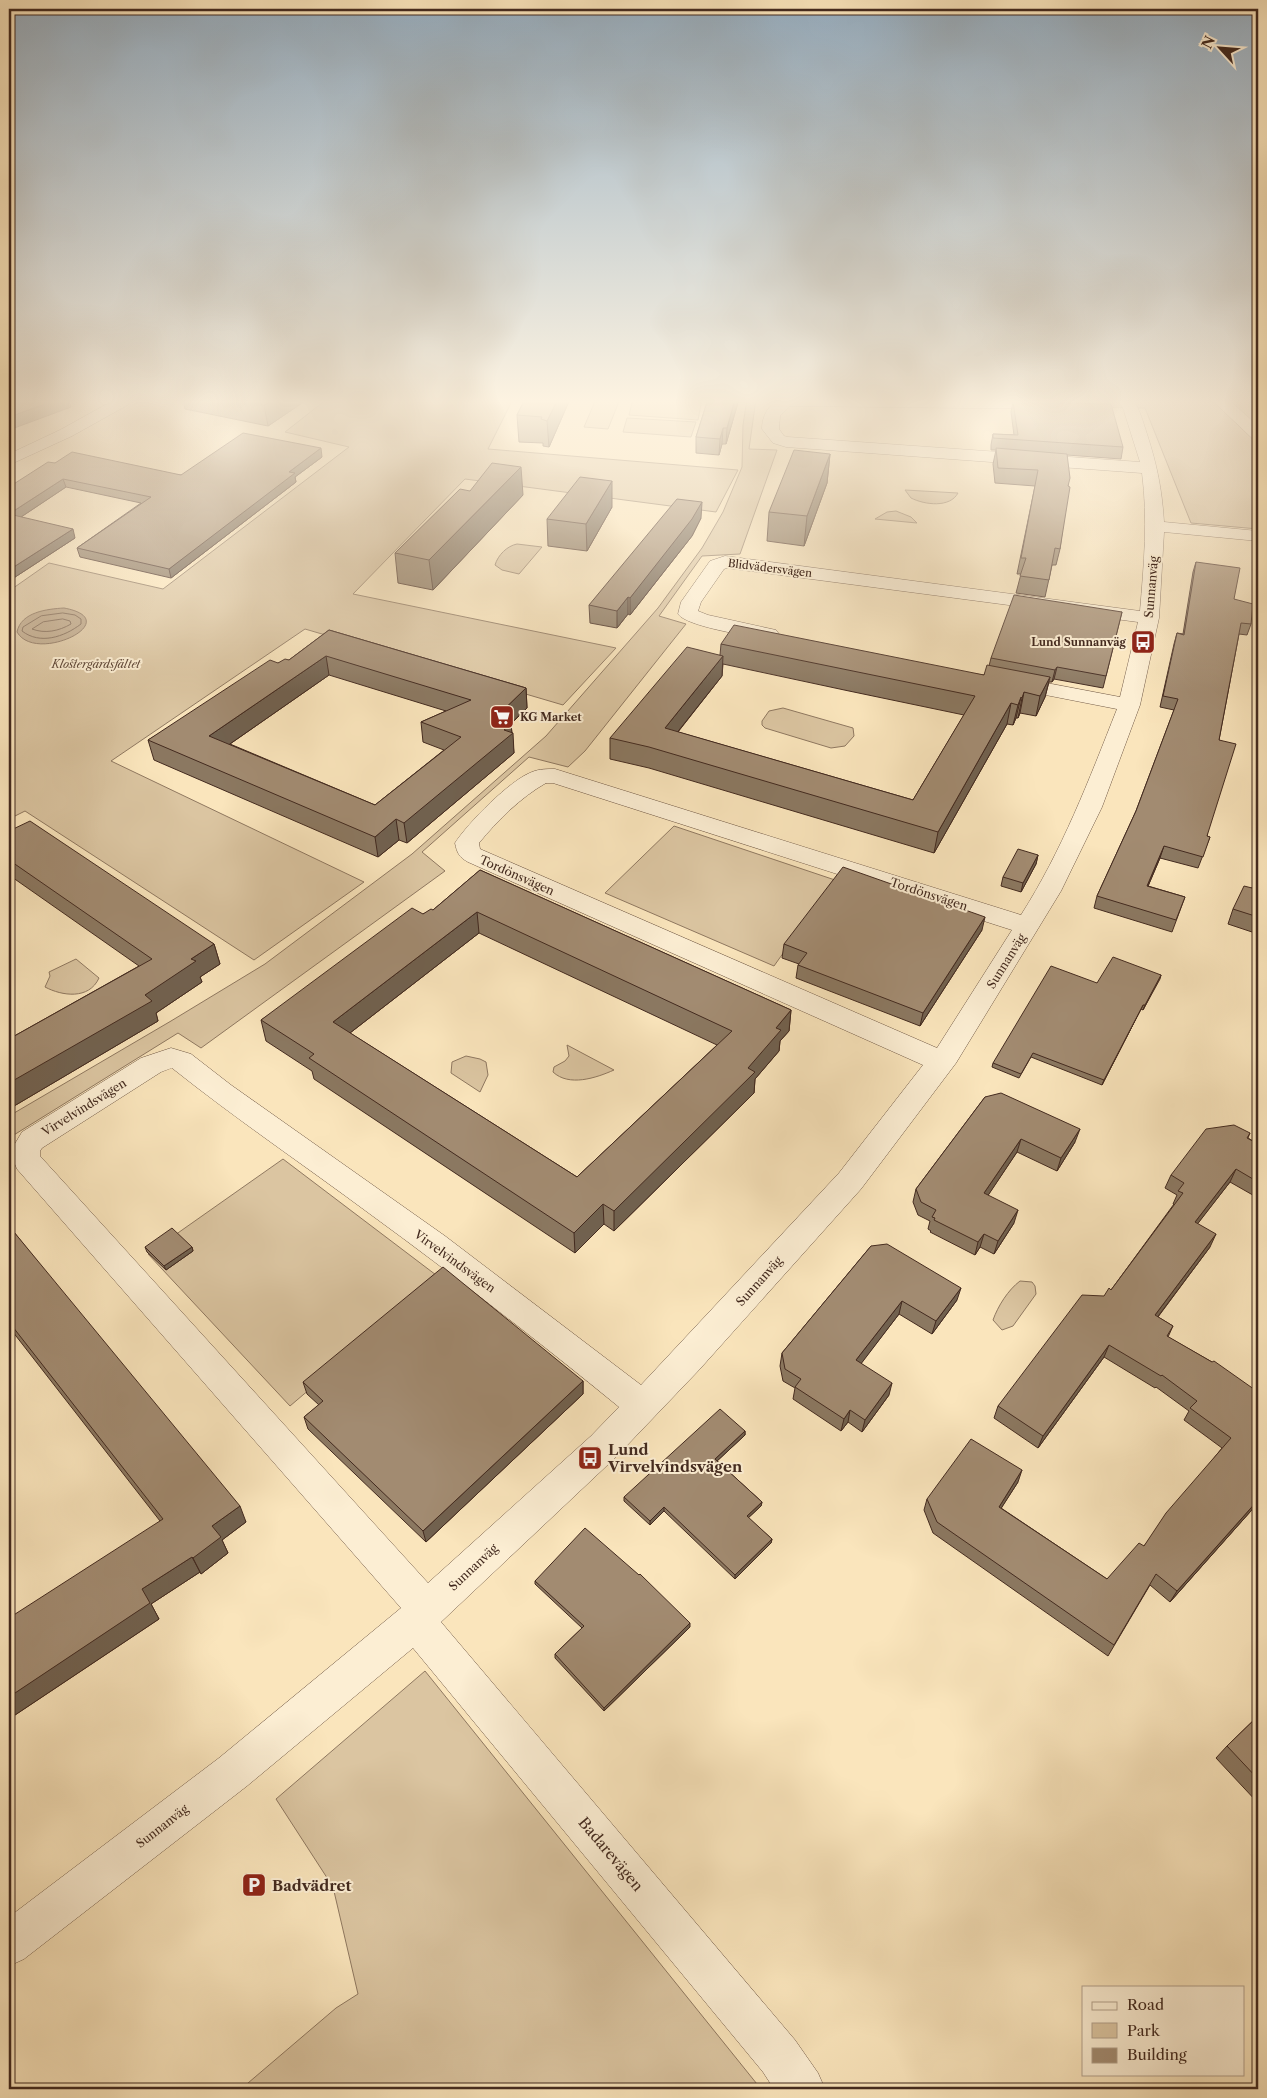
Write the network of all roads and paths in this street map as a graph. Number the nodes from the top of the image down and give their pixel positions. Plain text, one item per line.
1 (1154, 497) edge
2 (1154, 532) junction
3 (1258, 536) edge
4 (1258, 548) edge
5 (1149, 618) junction
6 (791, 639) edge
7 (995, 679) edge
8 (1129, 704) junction
9 (1028, 926) junction
10 (941, 1062) junction
11 (642, 1406) junction
12 (421, 1615) junction
13 (9, 1944) edge
14 (802, 2089) edge

1 - 2 street, Sunnanväg
2 - 3 street
2 - 4 street
2 - 5 street, Sunnanväg
5 - 6 street, Blidvädersvägen
5 - 8 street, Sunnanväg
7 - 8 street
8 - 9 street, Sunnanväg
9 - 10 street, Sunnanväg
9 - 10 street, Tordönsvägen
10 - 11 street, Sunnanväg
11 - 12 street, Sunnanväg
11 - 12 street, Virvelvindsvägen
12 - 13 street, Sunnanväg
12 - 14 street, Badarevägen

